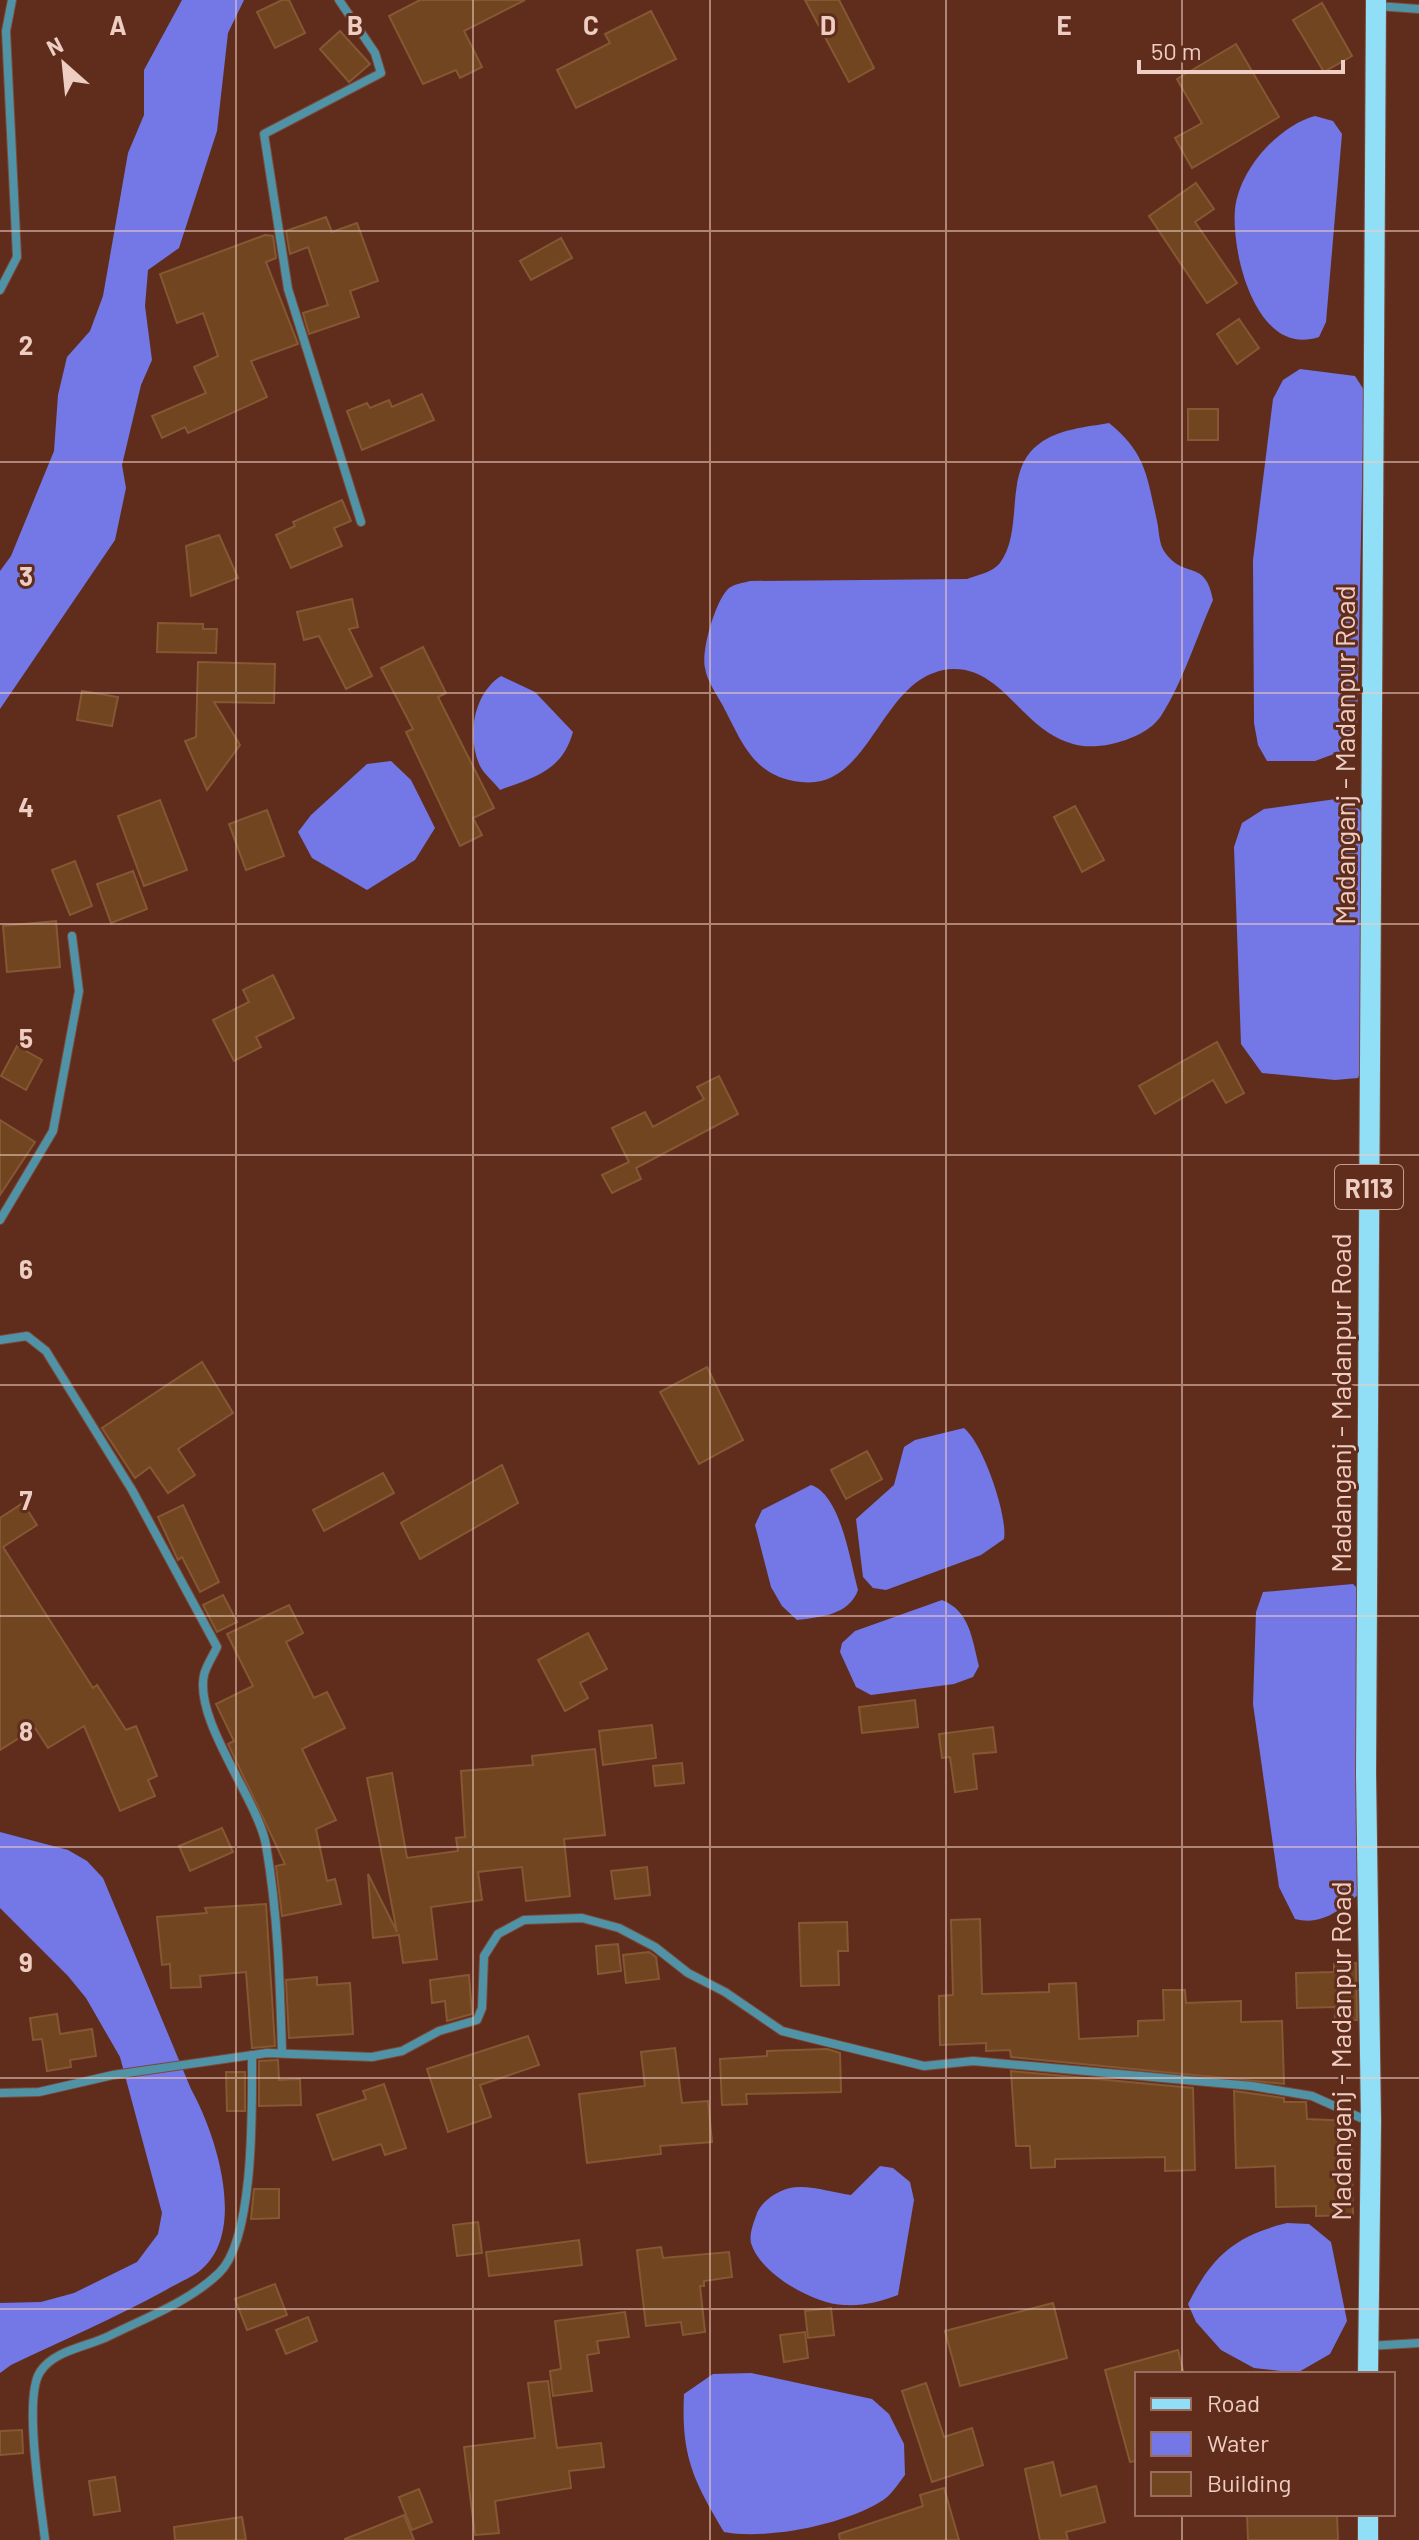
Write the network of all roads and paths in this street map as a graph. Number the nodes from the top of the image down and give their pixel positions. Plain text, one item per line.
1 (12, 0) edge
2 (339, 0) edge
3 (1376, 3) edge
4 (1419, 9) edge
5 (0, 290) edge
6 (361, 522) dead end
7 (72, 936) dead end
8 (0, 1220) edge
9 (0, 1340) edge
10 (282, 2052) junction
11 (252, 2055) junction
12 (0, 2093) edge
13 (1371, 2122) junction
14 (1419, 2343) edge
15 (1367, 2346) junction
16 (1368, 2372) edge
17 (1368, 2516) edge
18 (45, 2540) edge
19 (1368, 2540) edge

1 - 5 street
2 - 6 street
3 - 4 street
3 - 13 main road, Madanganj - Madanpur Road / R113
7 - 8 street
9 - 10 street
10 - 11 street
10 - 13 street
11 - 12 street
11 - 18 street
13 - 15 main road, Madanganj - Madanpur Road / R113
14 - 15 street
15 - 16 main road, Madanganj - Madanpur Road / R113
17 - 19 main road

